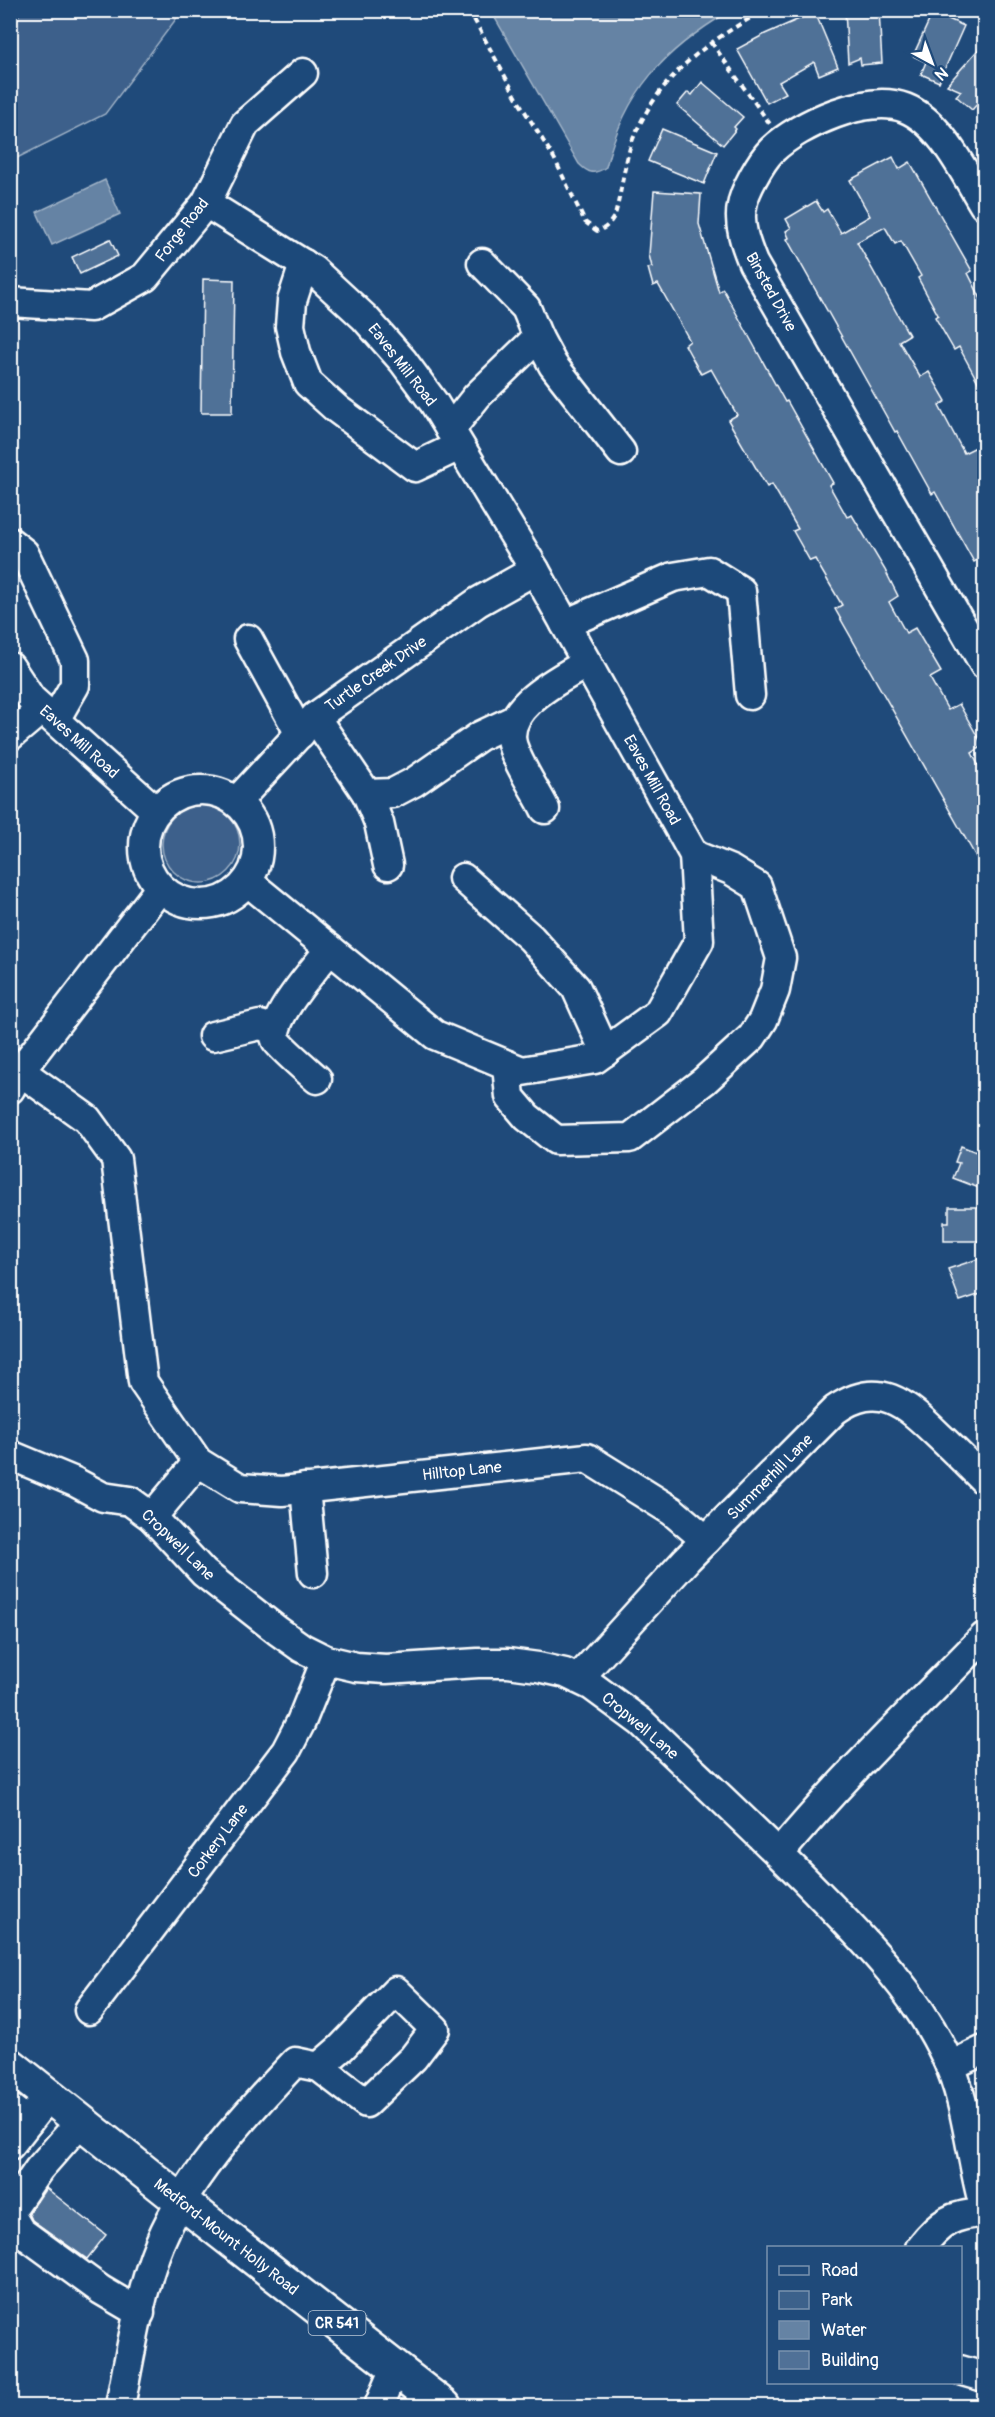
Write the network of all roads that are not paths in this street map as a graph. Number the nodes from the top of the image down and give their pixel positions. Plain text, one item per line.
1 (303, 73) dead end
2 (206, 202) junction
3 (984, 205) edge
4 (482, 263) dead end
5 (304, 264) junction
6 (10, 302) edge
7 (538, 337) junction
8 (454, 438) junction
9 (621, 452) dead end
10 (10, 543) edge
11 (535, 570) junction
12 (565, 624) junction
13 (248, 639) dead end
14 (587, 663) junction
15 (984, 664) edge
16 (10, 667) edge
17 (750, 695) dead end
18 (48, 714) junction
19 (514, 720) junction
20 (307, 726) junction
21 (10, 736) edge
22 (366, 794) junction
23 (237, 801) junction
24 (545, 809) dead end
25 (156, 811) junction
26 (694, 855) junction
27 (388, 865) dead end
28 (463, 878) dead end
29 (247, 881) junction
30 (160, 888) junction
31 (330, 949) junction
32 (275, 1030) junction
33 (213, 1036) dead end
34 (605, 1052) junction
35 (507, 1065) junction
36 (15, 1080) edge
37 (316, 1080) dead end
38 (10, 1455) edge
39 (198, 1462) junction
40 (984, 1480) edge
41 (305, 1488) junction
42 (152, 1516) junction
43 (706, 1540) junction
44 (312, 1573) dead end
45 (984, 1637) edge
46 (326, 1660) junction
47 (578, 1679) junction
48 (779, 1854) junction
49 (89, 2010) dead end
50 (984, 2050) edge
51 (10, 2065) edge
52 (950, 2066) junction
53 (319, 2067) dead end
54 (49, 2095) junction
55 (20, 2115) edge
56 (81, 2121) junction
57 (10, 2145) edge
58 (182, 2202) junction
59 (984, 2206) edge
60 (10, 2213) edge
61 (984, 2213) edge
62 (921, 2246) edge
63 (140, 2313) junction
64 (395, 2368) junction
65 (962, 2371) edge
66 (984, 2377) edge
67 (120, 2406) edge
68 (379, 2406) edge
69 (444, 2406) edge

1 - 2 street, Forge Road
2 - 5 street, Eaves Mill Road
2 - 6 street, Forge Road
3 - 15 street, Binsted Drive
4 - 7 street
5 - 8 street, Eaves Mill Road
5 - 8 street
7 - 8 street
7 - 9 street
8 - 11 street, Eaves Mill Road
10 - 18 street
11 - 12 street, Eaves Mill Road
11 - 20 street, Turtle Creek Drive
12 - 14 street, Eaves Mill Road
12 - 17 street
13 - 20 street
14 - 19 street
14 - 26 street, Eaves Mill Road
16 - 18 street, Eaves Mill Road
18 - 21 street
18 - 25 street, Eaves Mill Road
19 - 22 street
19 - 24 street
20 - 22 street
20 - 23 street, Turtle Creek Drive
22 - 27 street
23 - 25 street
23 - 29 street
25 - 30 street
26 - 34 street, Eaves Mill Road
26 - 35 street
28 - 34 street
29 - 30 street
29 - 31 street, Eaves Mill Road
30 - 36 street
31 - 32 street
31 - 35 street, Eaves Mill Road
32 - 33 street
32 - 37 street
34 - 35 street, Eaves Mill Road
36 - 39 street, Hilltop Lane
38 - 42 street, Cropwell Lane
39 - 41 street, Hilltop Lane
39 - 42 street
40 - 43 street, Summerhill Lane
41 - 43 street, Hilltop Lane
41 - 44 street
42 - 46 street, Cropwell Lane
43 - 47 street, Summerhill Lane
45 - 48 street
46 - 47 street, Cropwell Lane
46 - 49 street, Corkery Lane
47 - 48 street, Cropwell Lane
48 - 52 street, Cropwell Lane
50 - 52 street
51 - 54 main road, Medford-Mount Holly Road / CR 541
52 - 59 street, Cropwell Lane
53 - 58 street
54 - 55 street
54 - 56 main road, Medford-Mount Holly Road / CR 541
55 - 57 street
56 - 58 main road, Medford-Mount Holly Road / CR 541
56 - 60 street
58 - 63 street
58 - 64 main road, Medford-Mount Holly Road / CR 541
60 - 63 street
61 - 62 street
63 - 67 street
64 - 68 street
64 - 69 main road, Medford-Mount Holly Road / CR 541
65 - 66 street

